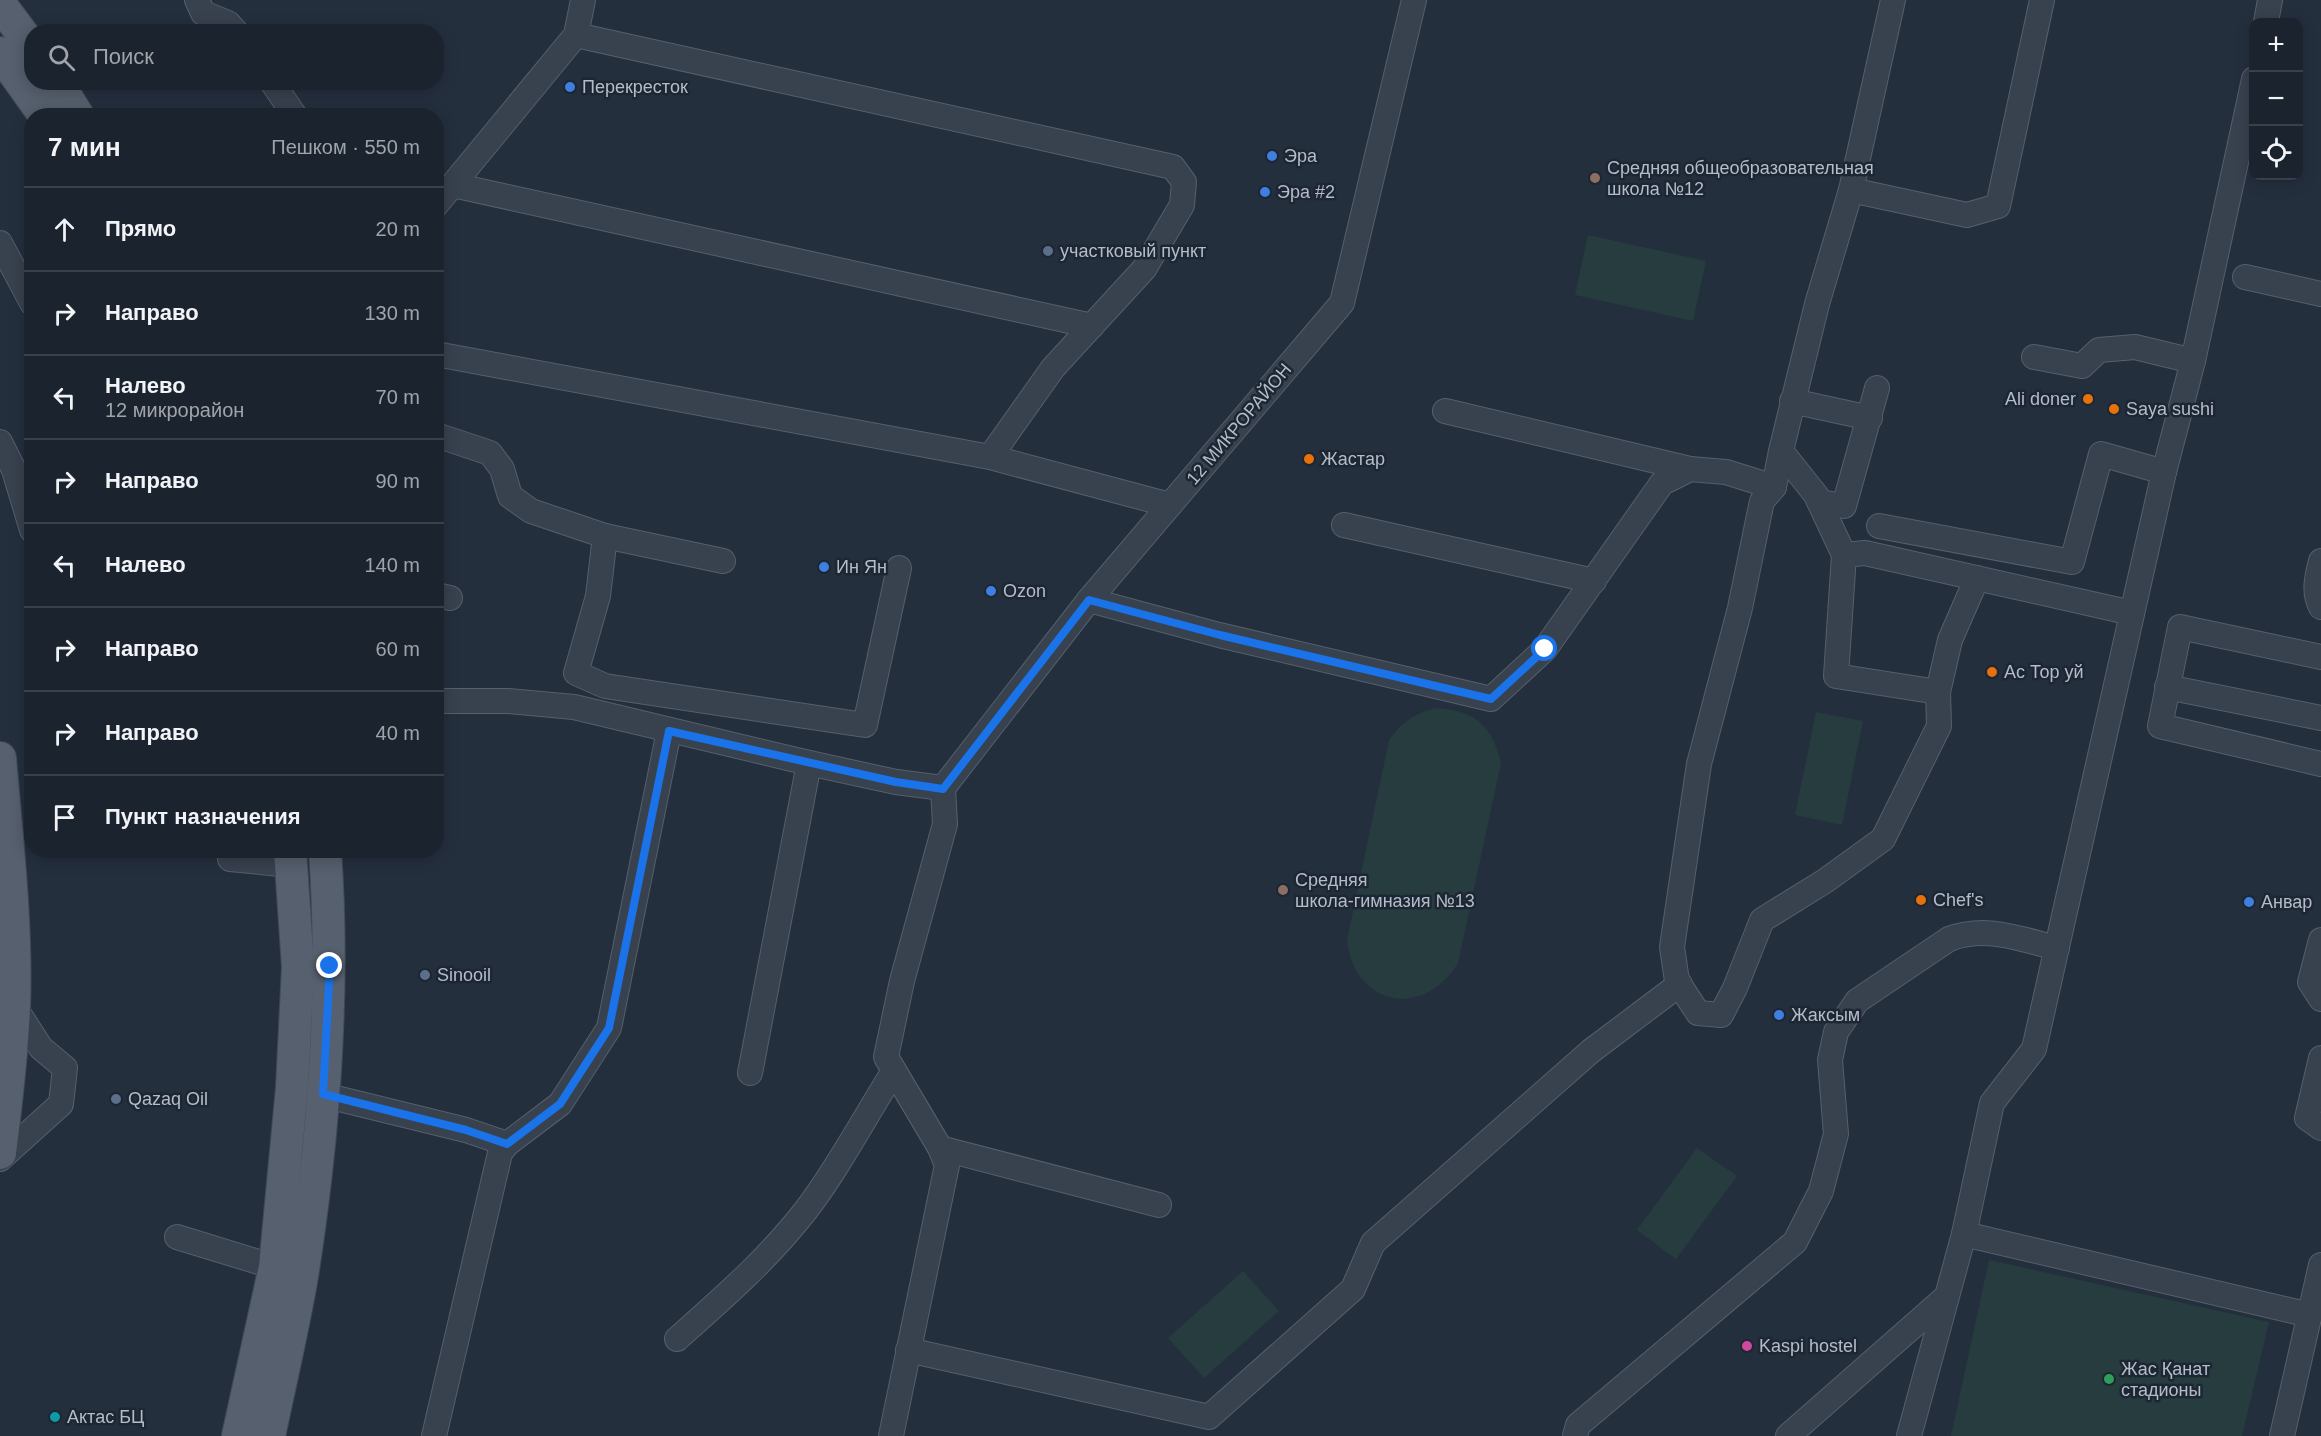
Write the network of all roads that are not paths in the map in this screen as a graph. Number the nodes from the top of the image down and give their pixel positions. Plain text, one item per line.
1 (197, 0) edge
2 (583, 0) edge
3 (1414, 0) edge
4 (1893, 0) edge
5 (2042, 0) edge
6 (2270, 0) edge
7 (0, 4) edge
8 (2267, 18) edge
9 (229, 24) edge
10 (576, 35) junction
11 (24, 36) edge
12 (0, 53) edge
13 (24, 87) edge
14 (26, 90) edge
15 (62, 90) edge
16 (277, 90) edge
17 (2249, 98) edge
18 (39, 108) edge
19 (73, 108) edge
20 (290, 108) edge
21 (453, 185) junction
22 (1851, 190) junction
23 (444, 196) edge
24 (0, 243) edge
25 (2245, 277) dead end
26 (24, 288) edge
27 (2321, 294) edge
28 (1092, 326) junction
29 (444, 355) edge
30 (2034, 357) dead end
31 (2193, 362) junction
32 (1877, 388) dead end
33 (1792, 400) junction
34 (1445, 411) dead end
35 (1870, 418) junction
36 (444, 438) edge
37 (0, 442) edge
38 (1781, 451) junction
39 (990, 457) junction
40 (1690, 469) junction
41 (2164, 472) junction
42 (1774, 487) junction
43 (1819, 502) junction
44 (24, 503) edge
45 (1170, 504) junction
46 (1344, 525) dead end
47 (1879, 526) dead end
48 (605, 536) junction
49 (1844, 555) junction
50 (723, 561) dead end
51 (2321, 561) edge
52 (898, 568) dead end
53 (1977, 578) junction
54 (1594, 581) junction
55 (1089, 600) junction
56 (2321, 607) edge
57 (2132, 613) junction
58 (2321, 657) edge
59 (2167, 687) junction
60 (1938, 692) junction
61 (444, 701) edge
62 (2321, 718) edge
63 (669, 731) junction
64 (0, 758) edge
65 (809, 763) junction
66 (2321, 764) edge
67 (943, 789) junction
68 (290, 858) edge
69 (325, 858) edge
70 (230, 859) dead end
71 (7, 927) edge
72 (2321, 939) edge
73 (2056, 948) junction
74 (1680, 984) junction
75 (2321, 999) edge
76 (7, 1006) edge
77 (2321, 1058) edge
78 (894, 1071) junction
79 (750, 1073) dead end
80 (292, 1088) junction
81 (323, 1094) junction
82 (2321, 1128) edge
83 (507, 1144) junction
84 (940, 1148) junction
85 (0, 1153) edge
86 (0, 1159) edge
87 (1159, 1205) dead end
88 (1964, 1234) junction
89 (177, 1237) dead end
90 (2321, 1265) edge
91 (288, 1271) junction
92 (1945, 1298) junction
93 (2310, 1315) junction
94 (676, 1339) dead end
95 (908, 1350) junction
96 (238, 1436) edge
97 (269, 1436) edge
98 (434, 1436) edge
99 (891, 1436) edge
100 (1575, 1436) edge
101 (1788, 1436) edge
102 (1909, 1436) edge
103 (2282, 1436) edge

1 - 9 street
2 - 10 street
3 - 45 street, 12 МИКРОРАЙОН
4 - 22 street
5 - 22 street
6 - 8 street
7 - 11 main road
10 - 21 street
10 - 28 street
12 - 13 main road
14 - 18 main road
15 - 19 main road
16 - 20 street
17 - 31 street
21 - 23 street
21 - 28 street
22 - 33 street
24 - 26 street
25 - 27 street
28 - 39 street
29 - 39 street
30 - 31 street
31 - 41 street
32 - 35 street
33 - 35 street
33 - 38 street
34 - 40 street
35 - 43 street
36 - 48 street
37 - 44 street
38 - 42 street
38 - 43 street
39 - 45 street
40 - 42 street
40 - 54 street
41 - 47 street
41 - 57 street
42 - 74 street
43 - 49 street
45 - 55 street, 12 МИКРОРАЙОН
46 - 54 street
48 - 50 street
48 - 52 street
49 - 53 street
49 - 60 street
51 - 56 street
53 - 57 street
53 - 60 street
54 - 55 street
55 - 67 street, 12 МИКРОРАЙОН
57 - 73 street
58 - 59 street
59 - 62 street
59 - 66 street
60 - 74 street
61 - 63 street
63 - 65 street
63 - 83 street
64 - 71 main road
65 - 67 street
65 - 79 street
67 - 78 street
68 - 70 street
68 - 80 main road
69 - 81 main road
71 - 76 main road
72 - 75 street
73 - 88 street
73 - 100 street
74 - 95 street
76 - 85 main road
76 - 86 street
77 - 82 street
78 - 84 street
78 - 94 street
80 - 81 street
80 - 91 main road
81 - 83 street
81 - 91 main road
83 - 98 street
84 - 87 street
84 - 95 street
88 - 92 street
88 - 93 street
89 - 91 street
90 - 93 street
91 - 96 main road
91 - 97 main road
92 - 101 street
92 - 102 street
93 - 103 street
95 - 99 street

